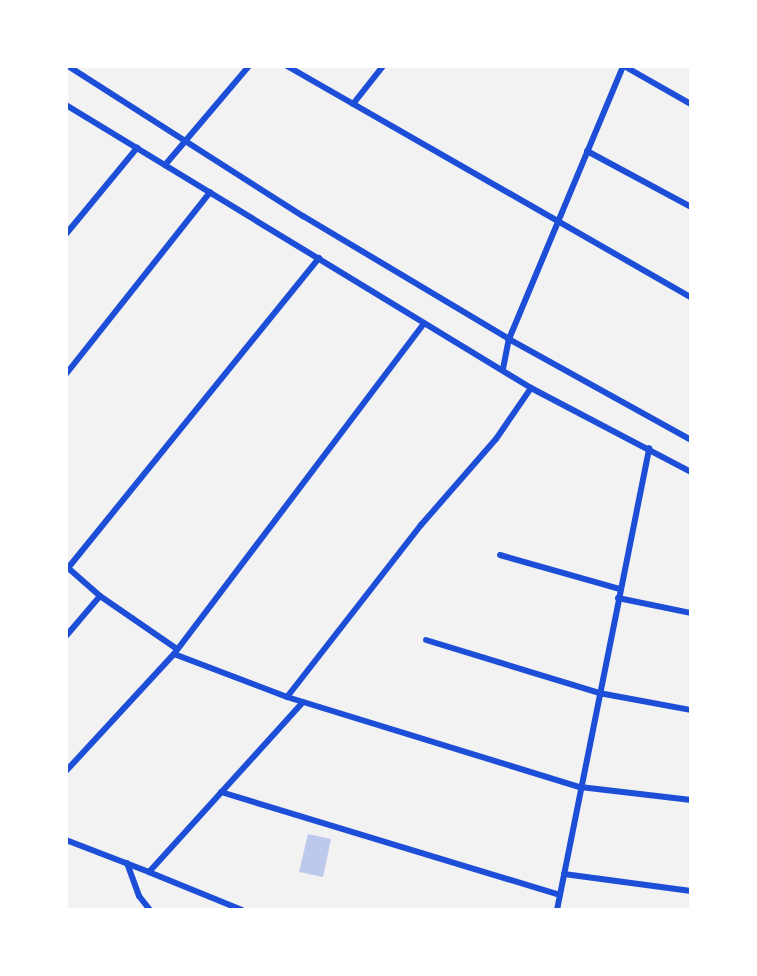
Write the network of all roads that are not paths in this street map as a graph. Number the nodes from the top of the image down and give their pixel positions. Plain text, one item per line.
1 (68, 66) edge
2 (249, 66) edge
3 (287, 66) edge
4 (383, 66) edge
5 (623, 66) edge
6 (353, 104) junction
7 (691, 104) edge
8 (66, 105) edge
9 (186, 141) junction
10 (138, 148) junction
11 (586, 151) junction
12 (165, 165) junction
13 (210, 192) junction
14 (691, 207) edge
15 (557, 221) junction
16 (66, 234) edge
17 (319, 258) junction
18 (691, 297) edge
19 (424, 324) junction
20 (509, 339) junction
21 (503, 369) junction
22 (66, 374) edge
23 (531, 388) junction
24 (691, 440) edge
25 (649, 448) junction
26 (691, 472) edge
27 (500, 555) dead end
28 (67, 567) edge
29 (620, 589) junction
30 (100, 596) junction
31 (618, 598) junction
32 (691, 613) edge
33 (66, 636) edge
34 (426, 640) dead end
35 (175, 651) junction
36 (599, 693) junction
37 (286, 697) junction
38 (303, 702) junction
39 (691, 710) edge
40 (66, 771) edge
41 (580, 787) junction
42 (221, 792) junction
43 (691, 800) edge
44 (66, 840) edge
45 (127, 863) junction
46 (149, 872) junction
47 (564, 874) junction
48 (691, 891) edge
49 (560, 895) junction
50 (150, 910) edge
51 (242, 910) edge
52 (557, 910) edge

1 - 9 street
2 - 9 street
3 - 6 street
4 - 6 street
5 - 7 street
5 - 11 street
6 - 15 street
8 - 10 street
9 - 12 street
9 - 20 street
10 - 12 street
10 - 16 street
11 - 14 street
11 - 15 street
12 - 13 street
13 - 17 street
13 - 22 street
15 - 18 street
15 - 20 street
17 - 19 street
17 - 28 street
19 - 21 street
19 - 35 street
20 - 21 street
20 - 24 street
21 - 23 street
23 - 25 street
23 - 37 street
25 - 26 street
25 - 29 street
27 - 29 street
28 - 30 street
29 - 31 street
30 - 33 street
30 - 35 street
31 - 32 street
31 - 36 street
34 - 36 street
35 - 37 street
35 - 40 street
36 - 39 street
36 - 41 street
37 - 38 street
38 - 41 street
38 - 42 street
41 - 43 street
41 - 47 street
42 - 46 street
42 - 49 street
44 - 45 street
45 - 46 street
45 - 50 street
46 - 51 street
47 - 48 street
47 - 49 street
49 - 52 street

